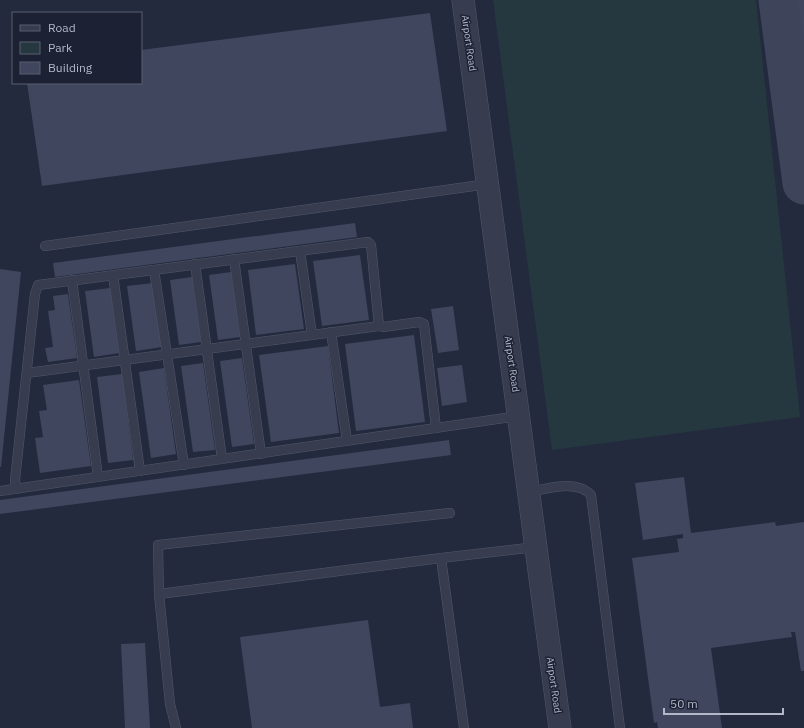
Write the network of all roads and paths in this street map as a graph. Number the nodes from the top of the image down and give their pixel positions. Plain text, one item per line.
1 (463, 0) edge
2 (488, 184) junction
3 (45, 246) dead end
4 (300, 251) junction
5 (234, 259) junction
6 (195, 264) junction
7 (154, 270) junction
8 (113, 275) junction
9 (72, 280) junction
10 (379, 326) junction
11 (331, 332) junction
12 (312, 335) junction
13 (245, 343) junction
14 (207, 349) junction
15 (167, 354) junction
16 (125, 360) junction
17 (83, 365) junction
18 (26, 373) junction
19 (519, 416) junction
20 (436, 428) junction
21 (347, 441) junction
22 (261, 454) junction
23 (222, 459) junction
24 (184, 465) junction
25 (140, 471) junction
26 (98, 477) junction
27 (16, 489) junction
28 (0, 492) edge
29 (529, 492) junction
30 (450, 513) dead end
31 (536, 548) junction
32 (440, 558) junction
33 (160, 594) junction
34 (176, 728) edge
35 (464, 728) edge
36 (560, 728) edge
37 (620, 728) edge

1 - 2 street, Airport Road
2 - 3 lane
2 - 19 street, Airport Road
4 - 5 lane
4 - 10 lane
4 - 12 lane
5 - 6 lane
5 - 13 lane
6 - 7 lane
6 - 14 lane
7 - 8 lane
7 - 15 lane
8 - 9 lane
8 - 16 lane
9 - 17 lane
9 - 18 lane
10 - 11 lane
10 - 20 lane
11 - 12 lane
11 - 21 lane
12 - 13 lane
13 - 14 lane
13 - 22 lane
14 - 15 lane
14 - 23 lane
15 - 16 lane
15 - 24 lane
16 - 17 lane
16 - 25 lane
17 - 18 lane
17 - 26 lane
18 - 27 lane
19 - 20 lane
19 - 29 street, Airport Road
20 - 21 lane
21 - 22 lane
22 - 23 lane
23 - 24 lane
24 - 25 lane
25 - 26 lane
26 - 27 lane
27 - 28 lane
29 - 31 street, Airport Road
29 - 37 lane
30 - 33 lane
31 - 32 lane
31 - 36 street, Airport Road
32 - 33 lane
32 - 35 lane
33 - 34 lane

